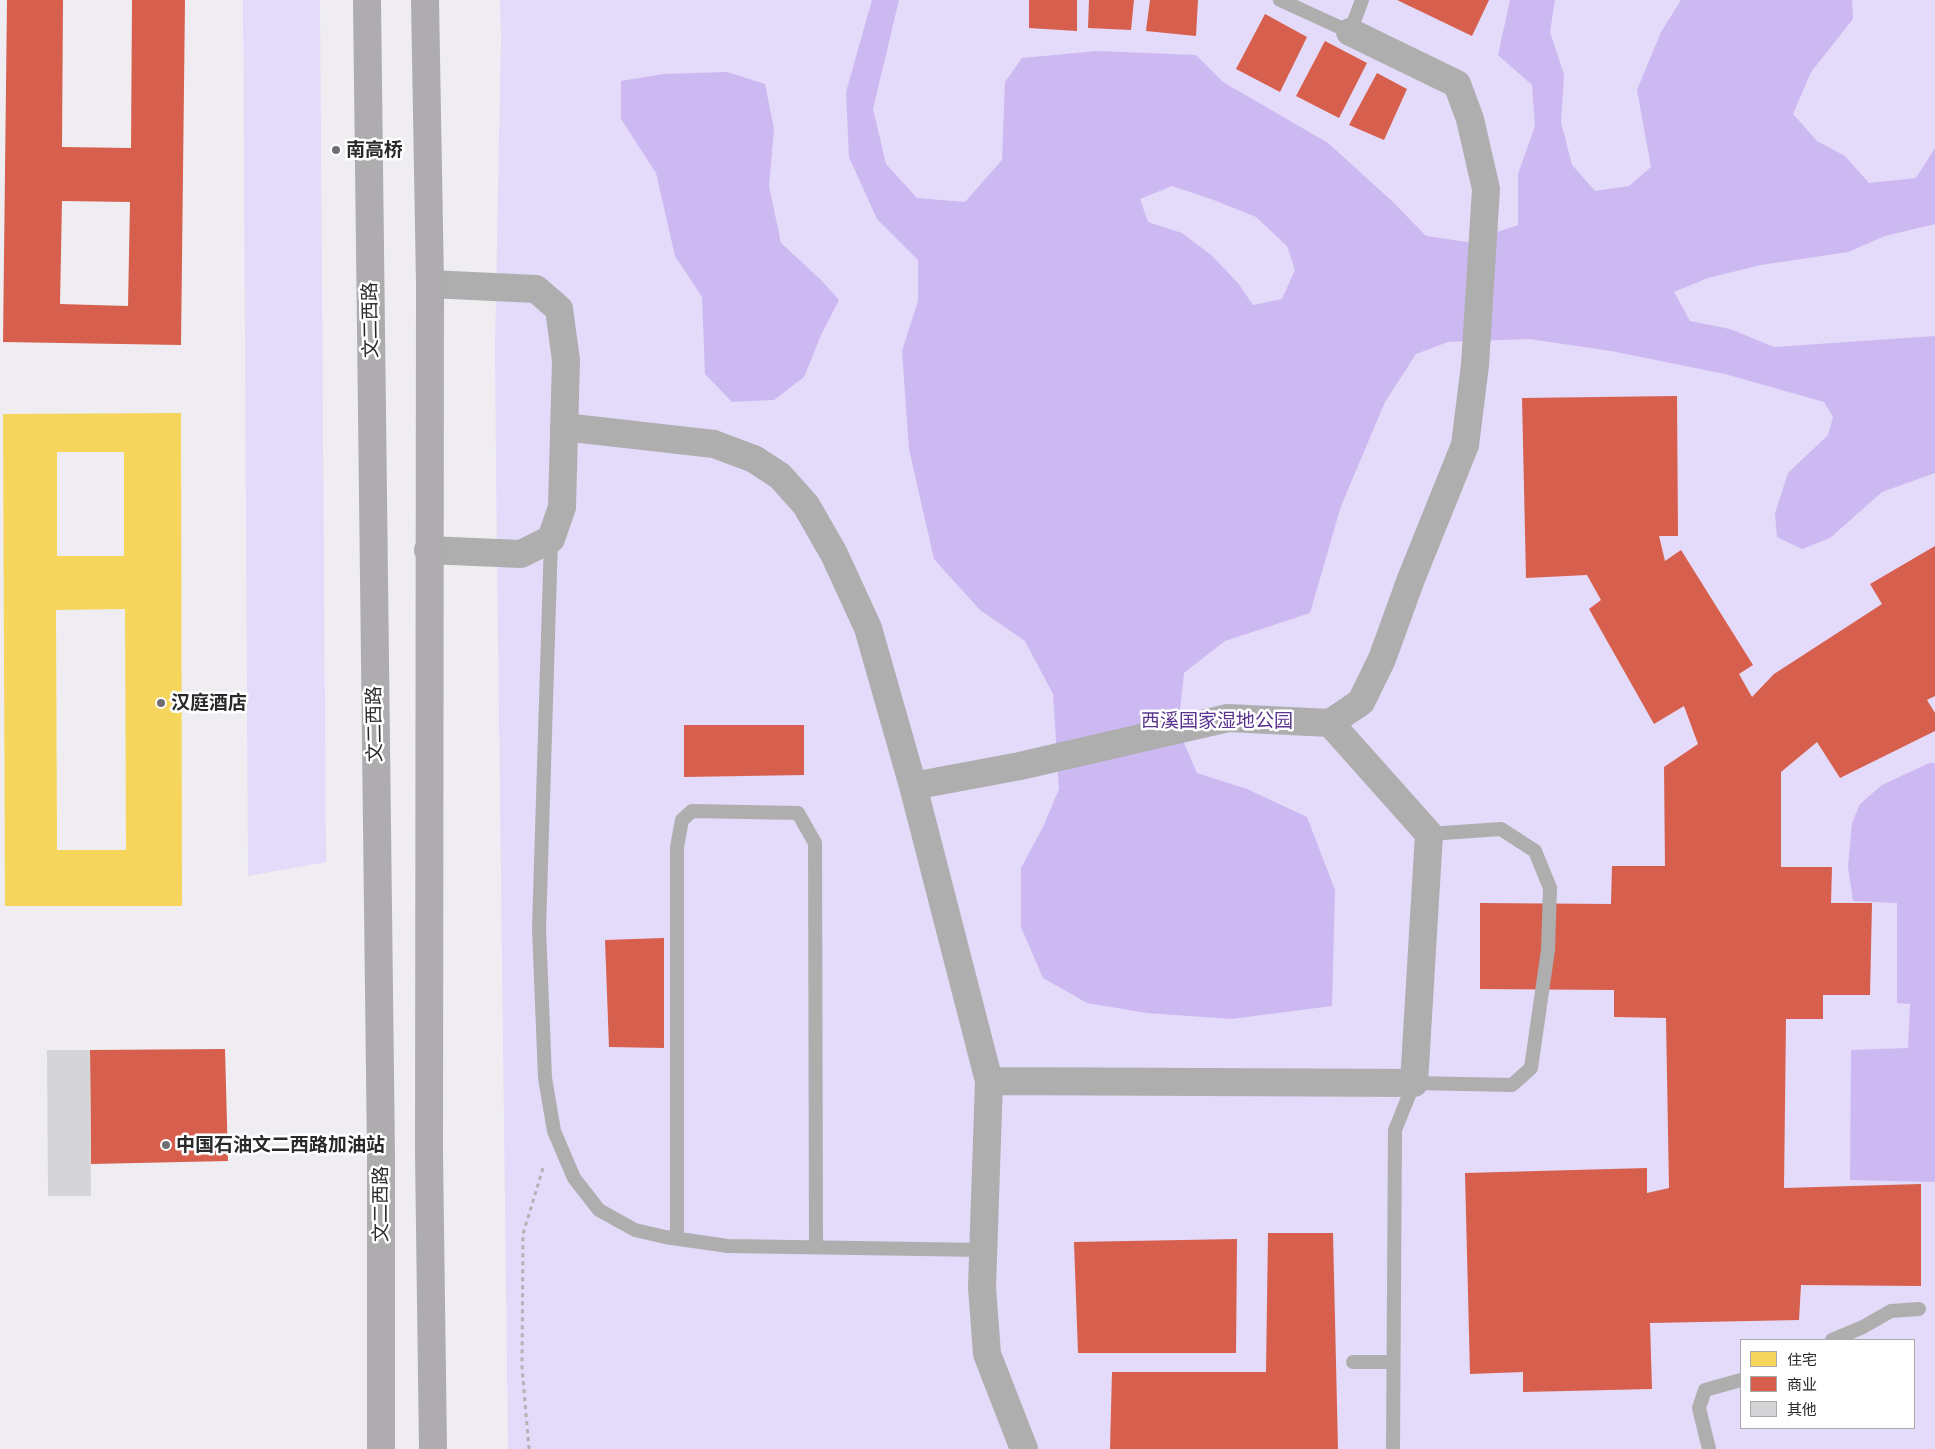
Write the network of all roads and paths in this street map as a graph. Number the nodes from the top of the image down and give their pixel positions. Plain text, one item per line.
1 (367, 0) edge
2 (425, 0) edge
3 (1280, 0) edge
4 (1362, 0) edge
5 (1350, 32) junction
6 (430, 284) junction
7 (564, 427) junction
8 (551, 539) junction
9 (428, 550) junction
10 (1330, 723) junction
11 (912, 786) junction
12 (1429, 834) junction
13 (989, 1081) junction
14 (1414, 1083) junction
15 (554, 1131) junction
16 (676, 1238) junction
17 (816, 1248) junction
18 (983, 1250) junction
19 (1919, 1309) dead end
20 (1834, 1339) edge
21 (1353, 1362) dead end
22 (1394, 1362) junction
23 (1740, 1380) edge
24 (381, 1449) edge
25 (433, 1449) edge
26 (529, 1449) edge
27 (1024, 1449) edge
28 (1393, 1449) edge
29 (1709, 1449) edge

1 - 24 main road, 文二西路
2 - 6 main road
3 - 5 lane
4 - 5 lane
5 - 10 street
6 - 7 street
6 - 9 main road
7 - 8 street
7 - 11 street
8 - 9 street
8 - 15 lane
9 - 25 main road
10 - 11 street
10 - 12 street
11 - 13 street
12 - 14 street
12 - 14 lane
13 - 14 street
13 - 18 street
14 - 22 lane
15 - 16 lane
15 - 26 path
16 - 17 lane
16 - 17 lane
17 - 18 lane
18 - 27 street
19 - 20 lane
21 - 22 lane
22 - 28 lane
23 - 29 lane

